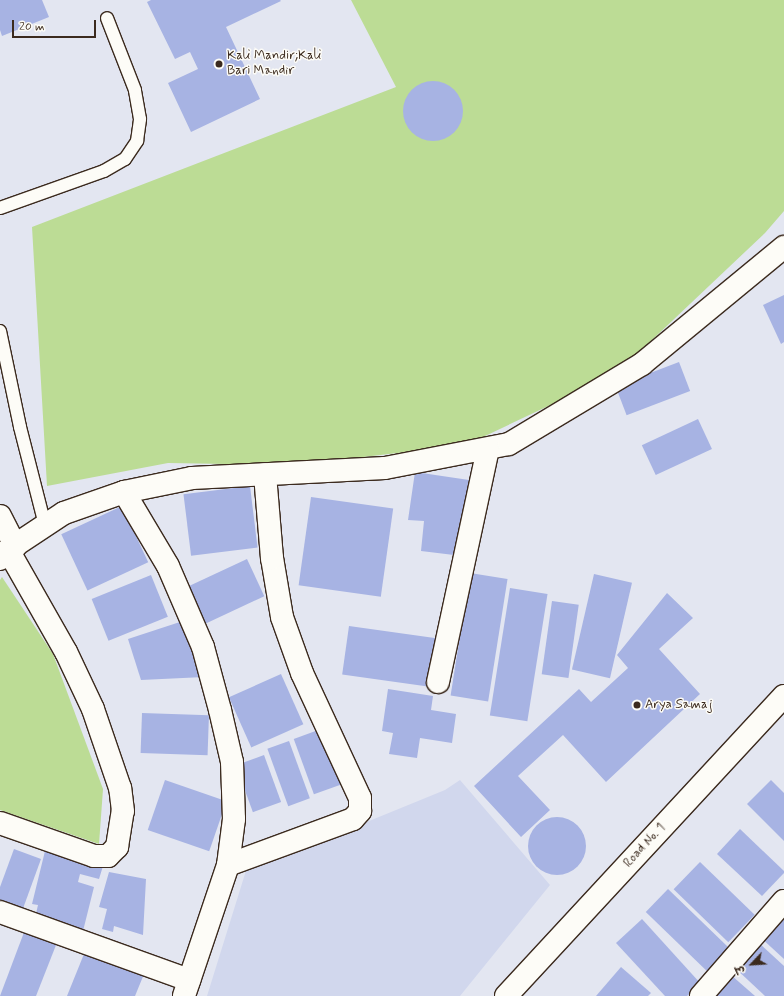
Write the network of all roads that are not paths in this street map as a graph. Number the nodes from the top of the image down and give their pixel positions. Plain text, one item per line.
1 (107, 18) dead end
2 (0, 208) edge
3 (784, 248) edge
4 (0, 331) edge
5 (488, 449) junction
6 (265, 474) junction
7 (124, 492) junction
8 (0, 516) edge
9 (45, 525) junction
10 (7, 551) edge
11 (438, 682) dead end
12 (784, 696) edge
13 (0, 823) edge
14 (228, 865) junction
15 (784, 901) edge
16 (0, 912) edge
17 (186, 988) edge
18 (506, 996) edge
19 (701, 996) edge

1 - 2 lane
3 - 5 street
4 - 9 lane
5 - 6 street
5 - 11 street
6 - 7 street
6 - 14 street
7 - 9 street
7 - 14 street
8 - 10 street
9 - 10 street
10 - 13 street
12 - 18 street, Road No. 1
14 - 17 street
15 - 19 street
16 - 17 street

